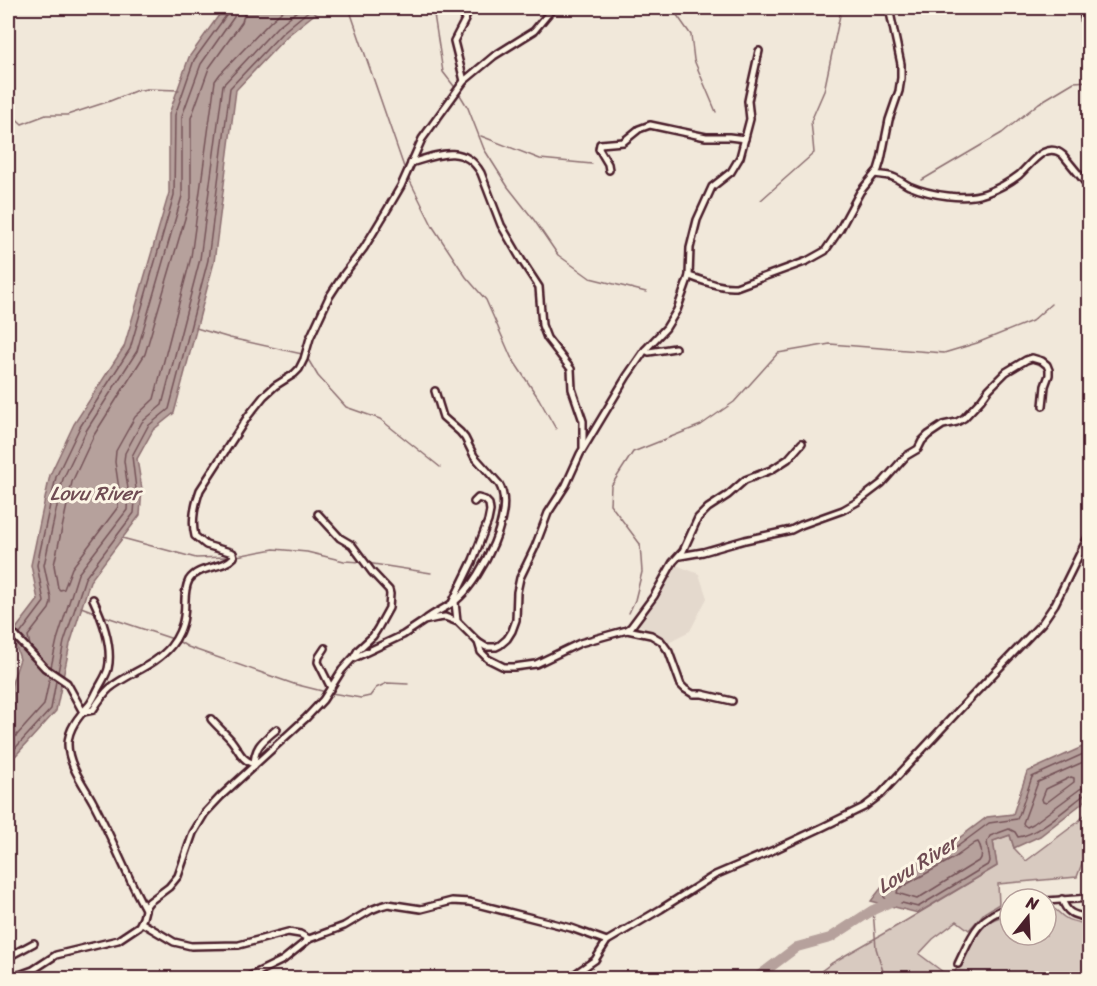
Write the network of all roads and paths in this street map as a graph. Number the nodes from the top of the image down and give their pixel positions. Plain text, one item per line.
1 (469, 8) edge
2 (553, 8) edge
3 (889, 8) edge
4 (1083, 8) edge
5 (759, 51) dead end
6 (1089, 63) edge
7 (465, 81) junction
8 (745, 139) junction
9 (411, 163) junction
10 (609, 170) dead end
11 (875, 174) junction
12 (1089, 188) edge
13 (689, 276) junction
14 (675, 348) dead end
15 (645, 350) junction
16 (435, 391) dead end
17 (1043, 406) dead end
18 (802, 443) dead end
19 (583, 449) junction
20 (474, 502) dead end
21 (318, 514) dead end
22 (1089, 533) edge
23 (680, 556) junction
24 (93, 599) dead end
25 (454, 602) junction
26 (424, 621) junction
27 (457, 621) junction
28 (8, 628) edge
29 (627, 630) junction
30 (478, 642) junction
31 (325, 648) dead end
32 (354, 658) junction
33 (331, 688) junction
34 (732, 701) dead end
35 (82, 712) junction
36 (211, 719) dead end
37 (277, 729) dead end
38 (254, 766) junction
39 (1089, 898) edge
40 (1062, 899) junction
41 (1058, 900) edge
42 (145, 909) junction
43 (998, 911) edge
44 (1089, 918) edge
45 (142, 923) junction
46 (309, 939) junction
47 (607, 941) junction
48 (34, 942) dead end
49 (8, 957) edge
50 (958, 964) dead end
51 (11, 978) edge
52 (246, 978) edge
53 (569, 978) edge

1 - 7 street
2 - 7 street
3 - 11 street
4 - 6 street
5 - 8 street
7 - 9 street
8 - 10 street
8 - 13 street
9 - 19 street
9 - 35 street
11 - 12 street
11 - 13 street
13 - 15 street
14 - 15 street
15 - 19 street
16 - 25 street
17 - 23 street
18 - 23 street
19 - 30 street
20 - 25 street
21 - 32 street
22 - 47 street
23 - 29 street
24 - 35 street
25 - 26 street
25 - 27 street
26 - 27 street
26 - 32 street
27 - 30 street
28 - 35 street
29 - 30 street
29 - 34 street
31 - 33 street
32 - 33 street
33 - 38 street
35 - 42 street
36 - 38 street
37 - 38 street
38 - 42 street
39 - 40 street
40 - 41 street
40 - 44 street
42 - 45 street
43 - 50 street
45 - 46 street
45 - 51 street
46 - 47 street
46 - 52 street
47 - 53 street
48 - 49 street

